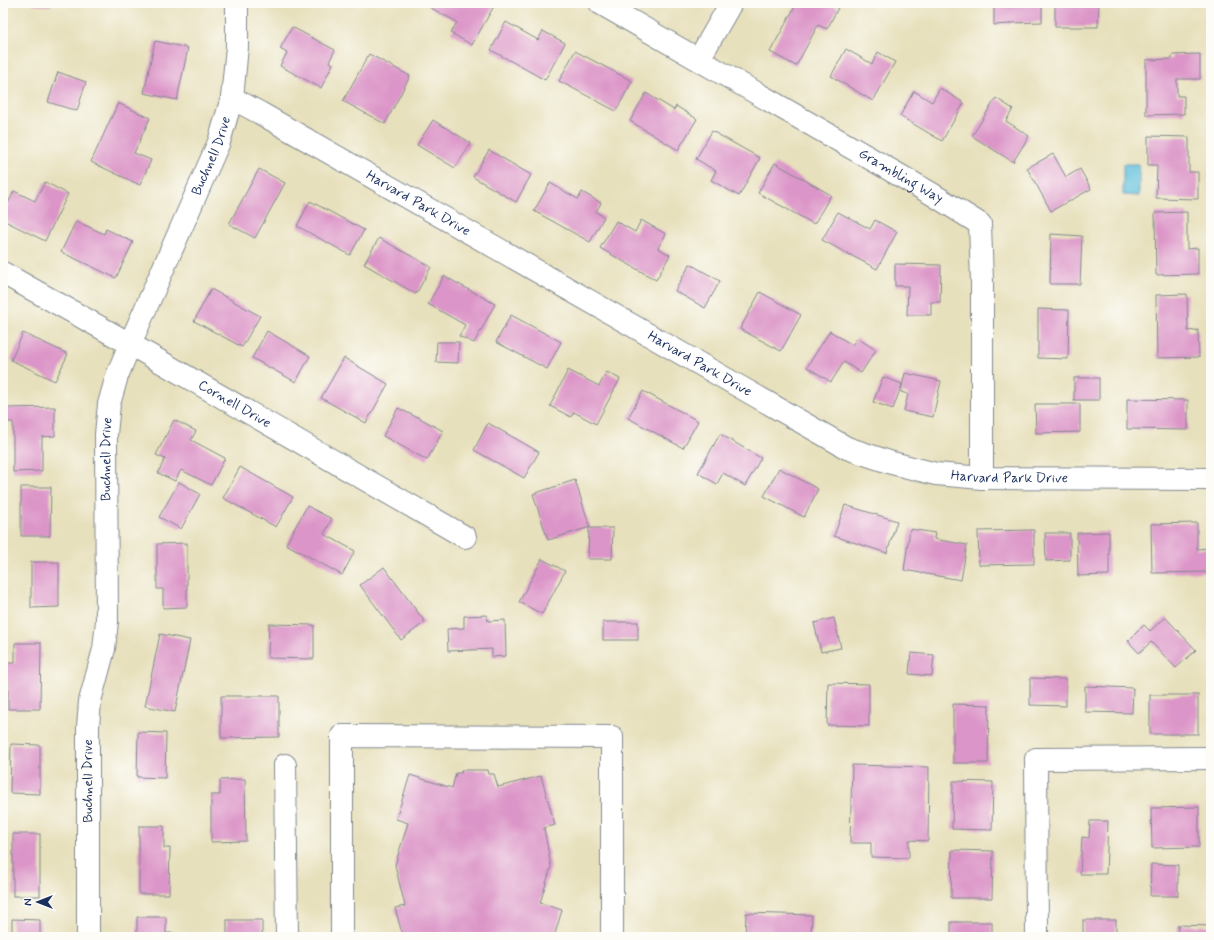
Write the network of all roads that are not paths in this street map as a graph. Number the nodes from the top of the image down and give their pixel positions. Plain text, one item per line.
1 (237, 3) edge
2 (600, 3) edge
3 (731, 3) edge
4 (699, 59) junction
5 (232, 98) junction
6 (3, 273) edge
7 (130, 344) junction
8 (982, 478) junction
9 (1211, 480) edge
10 (465, 537) dead end
11 (1211, 758) edge
12 (285, 766) dead end
13 (88, 937) edge
14 (287, 937) edge
15 (342, 937) edge
16 (612, 937) edge
17 (1037, 937) edge

1 - 5 street, Buchnell Drive
2 - 4 street, Grambling Way
3 - 4 street
4 - 8 street, Grambling Way
5 - 7 street, Buchnell Drive
5 - 8 street, Harvard Park Drive
6 - 7 street, Cornell Drive
7 - 10 street, Cornell Drive
7 - 13 street, Buchnell Drive
8 - 9 street, Harvard Park Drive
11 - 17 street
12 - 14 street
15 - 16 street

